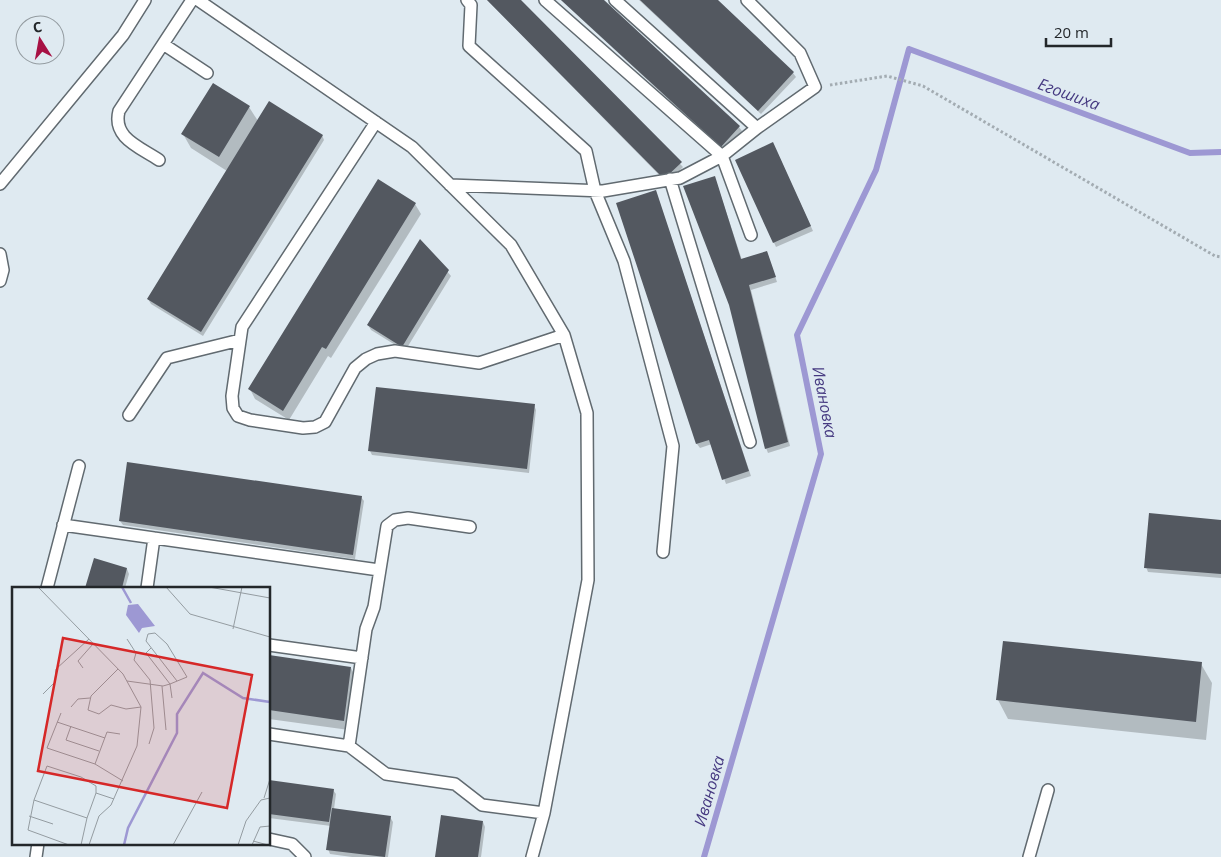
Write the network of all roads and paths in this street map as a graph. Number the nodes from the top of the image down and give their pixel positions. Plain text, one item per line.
1 (145, 0) edge
2 (192, 0) edge
3 (198, 0) edge
4 (467, 0) edge
5 (546, 0) edge
6 (615, 0) edge
7 (747, 0) edge
8 (163, 44) junction
9 (207, 73) dead end
10 (815, 87) junction
11 (376, 122) junction
12 (757, 128) junction
13 (722, 156) junction
14 (159, 160) dead end
15 (670, 179) junction
16 (0, 184) edge
17 (450, 185) junction
18 (595, 191) junction
19 (751, 235) dead end
20 (0, 254) edge
21 (1221, 257) edge
22 (0, 281) edge
23 (564, 335) junction
24 (240, 340) junction
25 (129, 414) dead end
26 (750, 442) dead end
27 (79, 466) dead end
28 (64, 525) junction
29 (470, 527) dead end
30 (154, 538) junction
31 (663, 552) dead end
32 (380, 570) junction
33 (47, 587) edge
34 (147, 587) edge
35 (270, 645) edge
36 (362, 658) junction
37 (270, 734) edge
38 (350, 746) junction
39 (1048, 790) dead end
40 (544, 813) junction
41 (270, 839) edge
42 (38, 844) edge
43 (36, 857) edge
44 (305, 857) edge
45 (532, 857) edge
46 (1029, 857) edge

1 - 16 lane
2 - 8 lane
3 - 11 lane
4 - 18 lane
5 - 13 lane
6 - 12 lane
7 - 10 lane
8 - 9 lane
8 - 14 lane
10 - 12 lane
10 - 21 path
11 - 17 lane
11 - 24 lane
12 - 13 lane
13 - 15 lane
13 - 19 lane
15 - 18 lane
15 - 26 lane
17 - 18 lane
17 - 23 lane
18 - 31 lane
20 - 22 lane
23 - 24 lane
23 - 40 lane
24 - 25 lane
27 - 28 lane
28 - 30 lane
28 - 33 lane
29 - 32 lane
30 - 32 lane
30 - 34 lane
32 - 36 lane
35 - 36 lane
36 - 38 lane
37 - 38 lane
38 - 40 lane
39 - 46 lane
40 - 45 lane
41 - 44 lane
42 - 43 lane

